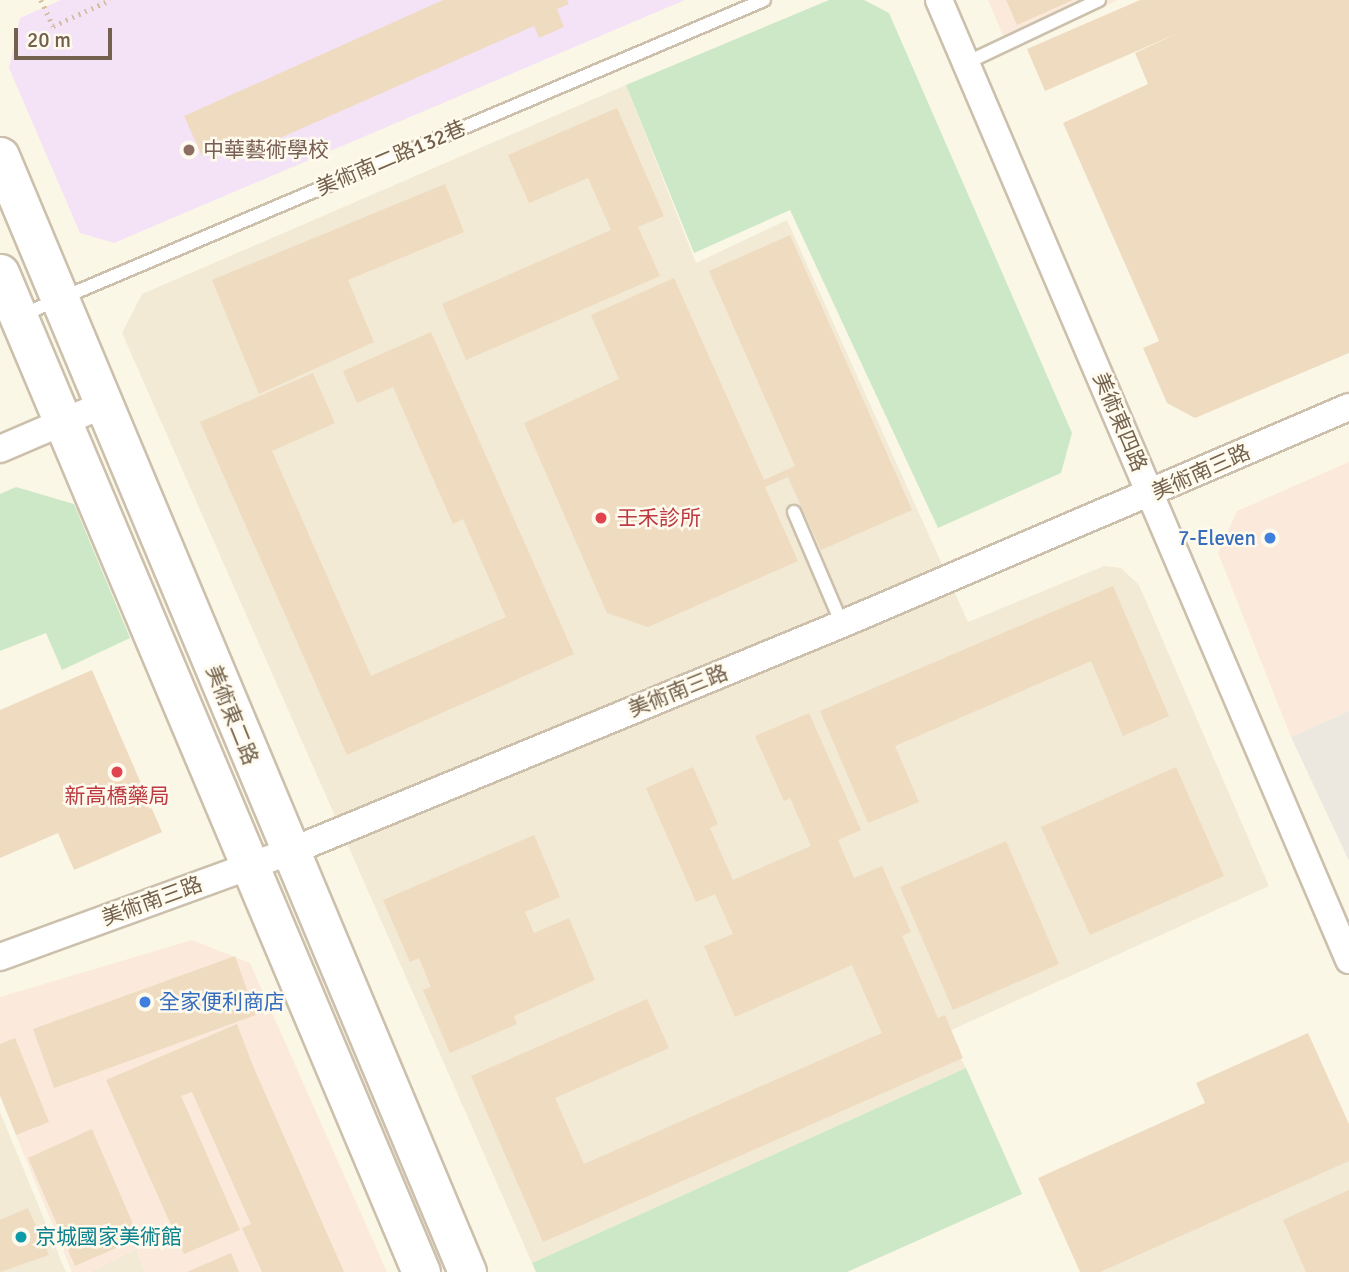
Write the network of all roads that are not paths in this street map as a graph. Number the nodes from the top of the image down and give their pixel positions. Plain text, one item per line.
1 (764, 0) edge
2 (939, 0) edge
3 (1099, 0) edge
4 (966, 63) junction
5 (0, 156) edge
6 (0, 273) edge
7 (60, 299) junction
8 (19, 317) junction
9 (105, 404) junction
10 (1349, 407) edge
11 (64, 422) junction
12 (0, 449) edge
13 (1150, 494) junction
14 (794, 512) dead end
15 (842, 624) junction
16 (289, 852) junction
17 (248, 867) junction
18 (0, 957) edge
19 (1349, 960) edge
20 (421, 1272) edge
21 (467, 1272) edge

1 - 7 lane, 美術南二路132巷
2 - 4 street, 美術東四路
3 - 4 lane
4 - 13 street, 美術東四路
5 - 7 street, 美術東二路
6 - 8 street, 美術東二路
7 - 8 lane, 美術南二路132巷
7 - 9 street, 美術東二路
8 - 11 street, 美術東二路
9 - 11 street
9 - 16 street, 美術東二路
10 - 13 street, 美術南三路
11 - 12 street
11 - 17 street, 美術東二路
13 - 15 street, 美術南三路
13 - 19 street, 美術東四路
14 - 15 lane
15 - 16 street, 美術南三路
16 - 17 street, 美術南三路
16 - 21 street, 美術東二路
17 - 18 street, 美術南三路
17 - 20 street, 美術東二路

